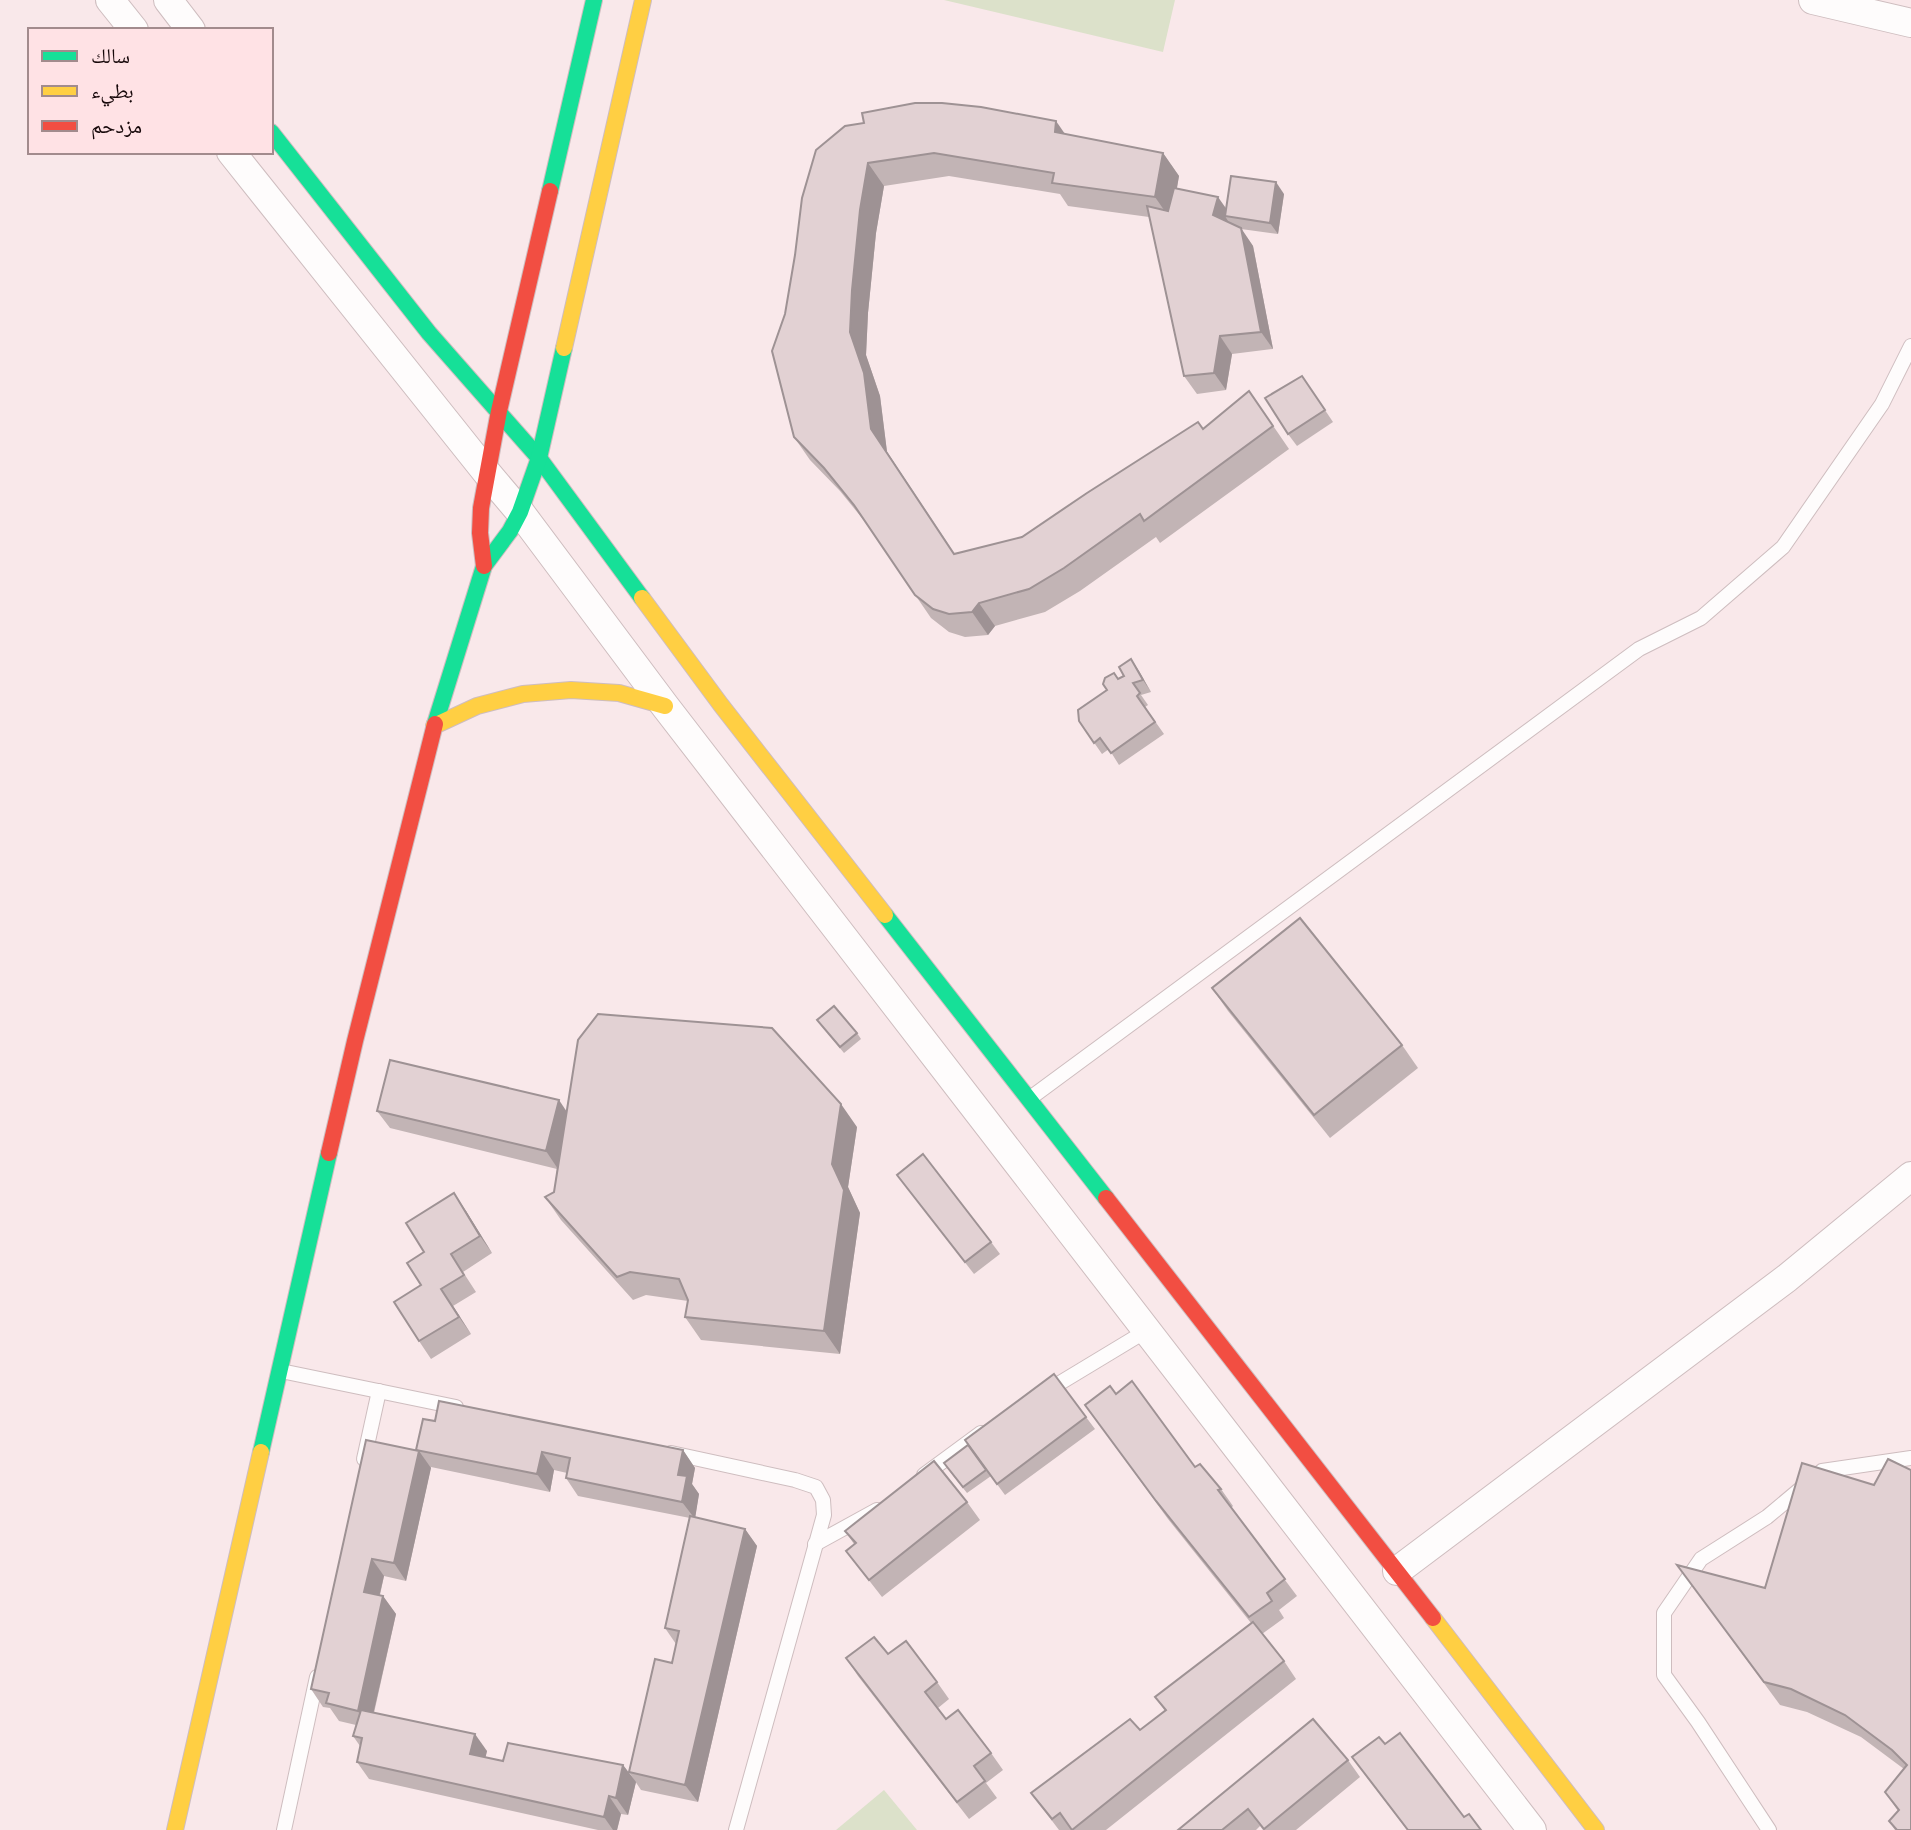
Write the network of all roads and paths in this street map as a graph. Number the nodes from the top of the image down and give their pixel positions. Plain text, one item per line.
1 (110, 0) edge
2 (168, 0) edge
3 (594, 0) edge
4 (643, 0) edge
5 (1813, 0) edge
6 (1911, 23) edge
7 (132, 28) edge
8 (189, 28) edge
9 (273, 135) edge
10 (233, 154) edge
11 (1911, 346) edge
12 (499, 411) junction
13 (540, 458) junction
14 (487, 473) junction
15 (520, 512) junction
16 (484, 566) junction
17 (665, 706) junction
18 (434, 726) junction
19 (1029, 1099) junction
20 (1911, 1176) edge
21 (1146, 1331) junction
22 (280, 1370) junction
23 (379, 1391) junction
24 (1030, 1401) edge
25 (473, 1411) edge
26 (996, 1423) edge
27 (661, 1451) edge
28 (1911, 1458) edge
29 (362, 1471) edge
30 (907, 1487) edge
31 (885, 1504) edge
32 (814, 1544) junction
33 (1396, 1571) junction
34 (321, 1657) edge
35 (176, 1830) edge
36 (284, 1830) edge
37 (737, 1830) edge
38 (1532, 1830) edge
39 (1596, 1830) edge
40 (1769, 1830) edge

1 - 7 street
2 - 8 street
3 - 12 main road
4 - 13 main road
5 - 6 street
9 - 12 main road
10 - 14 street
11 - 19 lane
12 - 13 main road
12 - 14 main road
13 - 15 main road
13 - 19 main road
14 - 15 street
14 - 16 main road
15 - 16 main road
15 - 17 street
16 - 18 main road
17 - 18 main road
17 - 21 street
18 - 22 main road
19 - 33 main road
20 - 33 street
21 - 24 lane
21 - 38 street
22 - 23 lane
22 - 35 main road
23 - 25 lane
23 - 29 lane
26 - 30 lane
27 - 32 lane
28 - 40 lane
31 - 32 lane
32 - 37 lane
33 - 39 main road
34 - 36 lane

